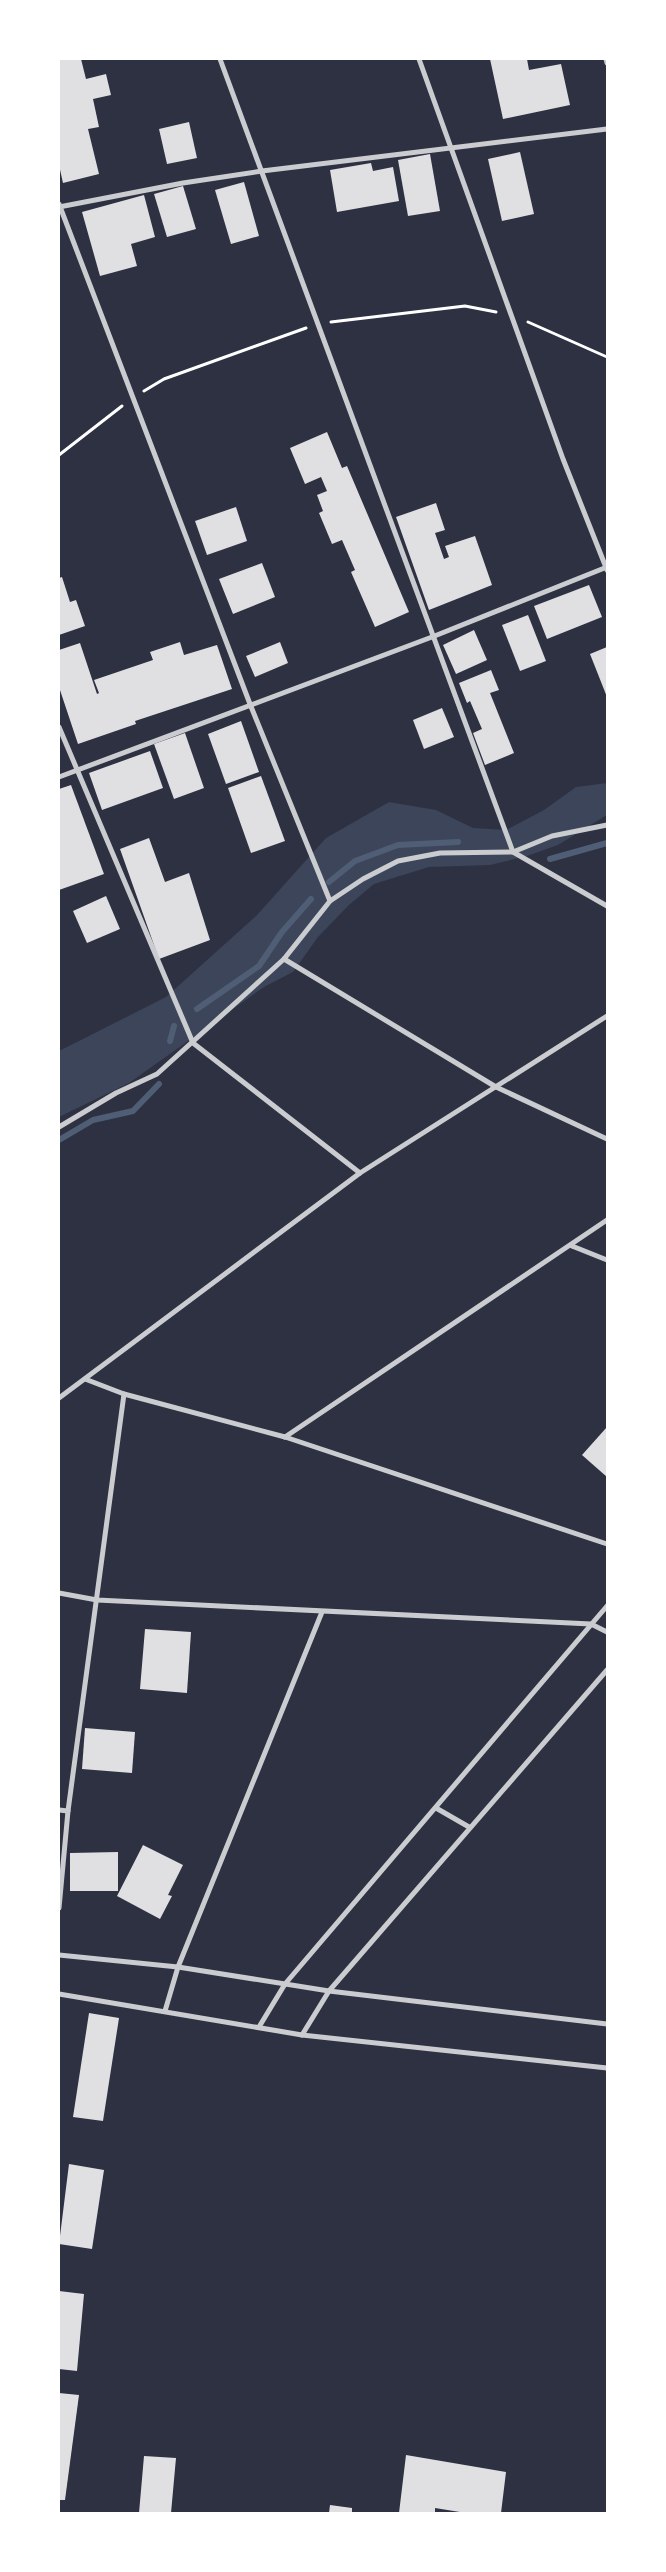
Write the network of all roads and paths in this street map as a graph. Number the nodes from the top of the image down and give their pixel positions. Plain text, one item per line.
1 (220, 59) edge
2 (419, 59) edge
3 (606, 59) edge
4 (607, 63) edge
5 (607, 129) edge
6 (449, 147) junction
7 (262, 171) junction
8 (59, 206) edge
9 (607, 568) edge
10 (432, 638) junction
11 (250, 704) junction
12 (59, 727) edge
13 (76, 770) junction
14 (59, 777) edge
15 (607, 825) edge
16 (513, 852) junction
17 (330, 901) junction
18 (607, 906) edge
19 (284, 958) junction
20 (607, 1016) edge
21 (193, 1043) junction
22 (496, 1087) junction
23 (59, 1127) edge
24 (607, 1139) edge
25 (360, 1173) junction
26 (607, 1220) edge
27 (572, 1246) junction
28 (607, 1260) edge
29 (85, 1379) junction
30 (124, 1394) junction
31 (59, 1398) edge
32 (285, 1437) junction
33 (607, 1544) edge
34 (59, 1594) edge
35 (97, 1600) junction
36 (607, 1606) edge
37 (322, 1612) junction
38 (591, 1624) junction
39 (607, 1632) edge
40 (607, 1670) edge
41 (436, 1808) junction
42 (59, 1810) edge
43 (68, 1811) junction
44 (469, 1827) junction
45 (59, 1908) edge
46 (59, 1956) edge
47 (178, 1967) junction
48 (285, 1984) junction
49 (329, 1991) junction
50 (59, 1994) edge
51 (165, 2011) junction
52 (607, 2024) edge
53 (259, 2027) junction
54 (302, 2035) junction
55 (607, 2068) edge

1 - 7 street
2 - 6 street
3 - 4 street
5 - 6 street
6 - 7 street
6 - 9 street
7 - 8 street
7 - 10 street
8 - 11 street
9 - 10 street
10 - 11 street
10 - 16 street
11 - 13 street
11 - 17 street
12 - 13 street
13 - 14 street
13 - 21 street
15 - 16 street
16 - 17 street
16 - 18 street
17 - 19 street
19 - 21 street
19 - 22 street
20 - 22 street
21 - 23 street
21 - 25 street
22 - 24 street
22 - 25 street
25 - 29 street
26 - 27 street
27 - 28 street
27 - 32 street
29 - 30 street
29 - 31 street
30 - 32 street
30 - 35 street
32 - 33 street
34 - 35 street
35 - 37 street
35 - 43 street
36 - 38 street
37 - 38 street
37 - 47 street
38 - 39 street
38 - 41 street
40 - 44 street
41 - 44 street
41 - 48 street
42 - 43 street
43 - 45 street
44 - 49 street
46 - 47 street
47 - 48 street
47 - 51 street
48 - 49 street
48 - 53 street
49 - 52 street
49 - 54 street
50 - 51 street
51 - 53 street
53 - 54 street
54 - 55 street

